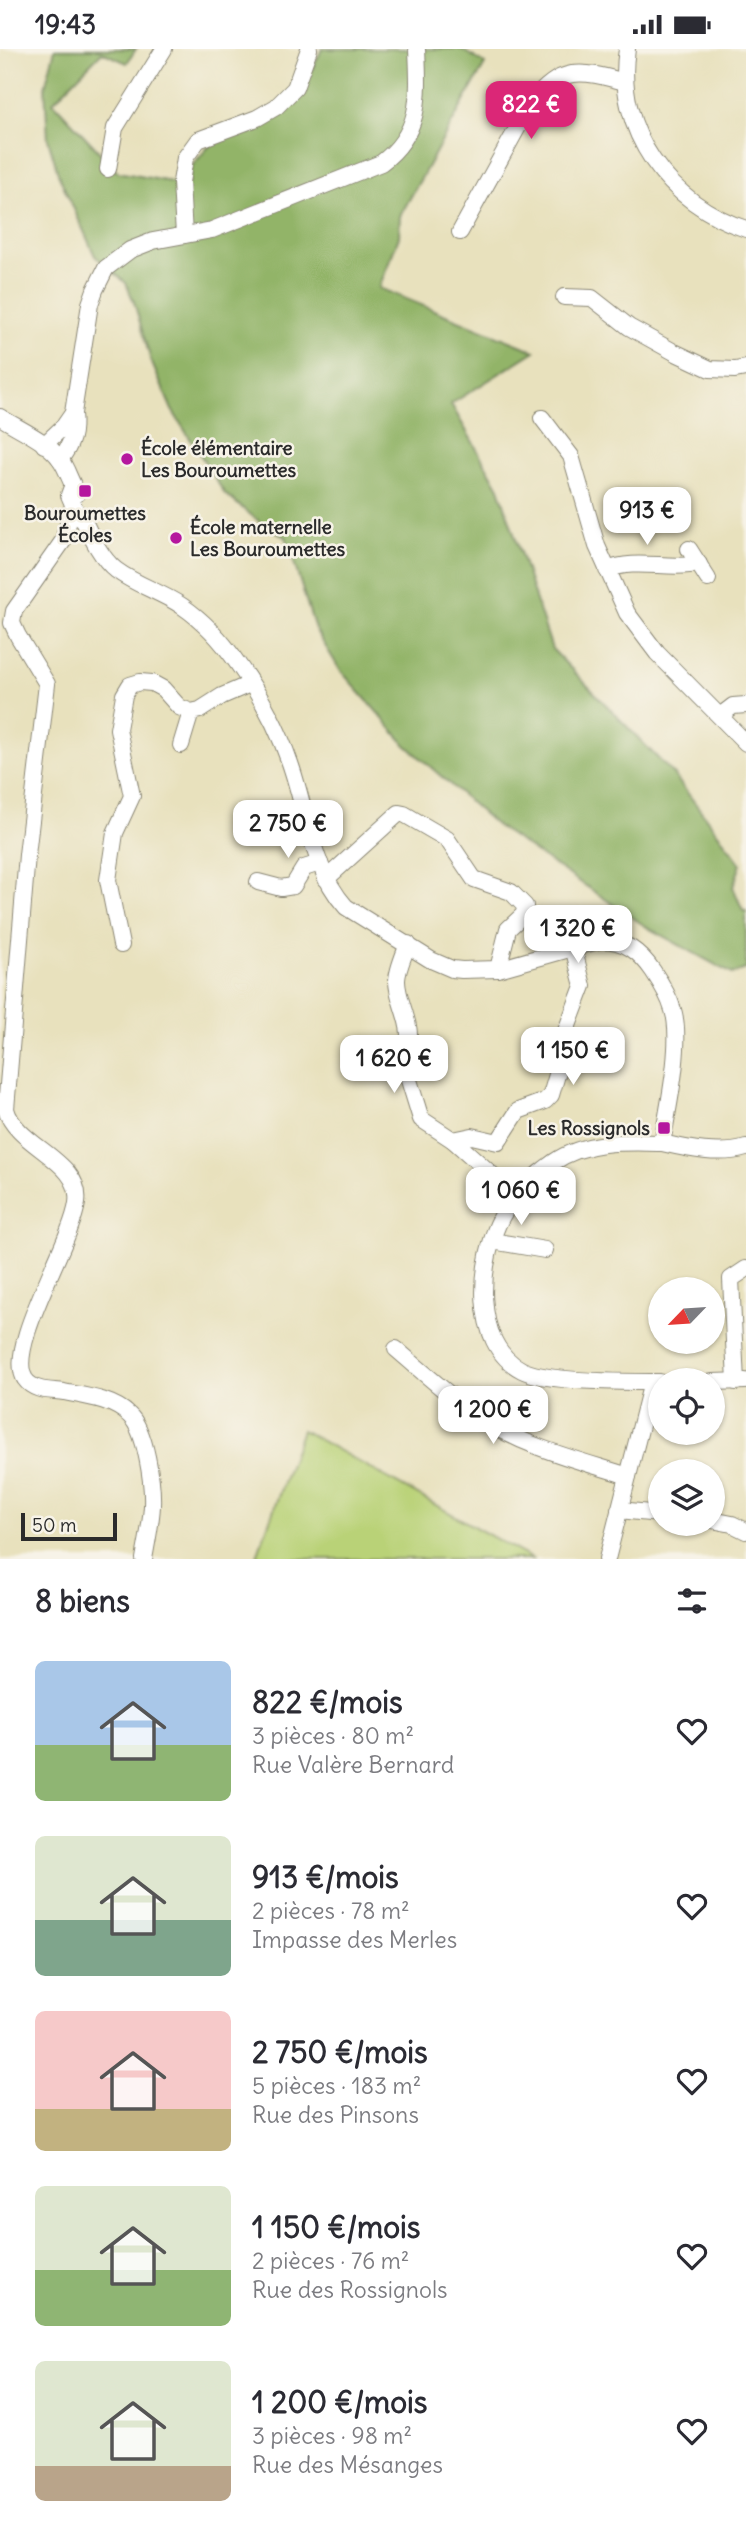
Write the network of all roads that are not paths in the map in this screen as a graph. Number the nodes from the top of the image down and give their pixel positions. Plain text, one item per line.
1 (164, 49) edge
2 (309, 49) edge
3 (417, 49) edge
4 (627, 49) edge
5 (625, 82) junction
6 (108, 169) dead end
7 (746, 229) edge
8 (460, 232) dead end
9 (184, 235) junction
10 (564, 297) dead end
11 (746, 368) edge
12 (73, 413) junction
13 (0, 417) edge
14 (542, 418) dead end
15 (44, 445) junction
16 (60, 459) junction
17 (72, 487) junction
18 (74, 506) junction
19 (87, 526) junction
20 (63, 541) junction
21 (689, 549) dead end
22 (699, 564) junction
23 (607, 570) junction
24 (708, 579) dead end
25 (250, 684) junction
26 (746, 705) edge
27 (191, 712) junction
28 (720, 716) junction
29 (746, 743) edge
30 (181, 745) dead end
31 (320, 863) junction
32 (326, 879) junction
33 (258, 882) dead end
34 (408, 944) junction
35 (121, 945) dead end
36 (573, 947) junction
37 (498, 969) junction
38 (453, 1140) junction
39 (662, 1143) junction
40 (746, 1148) edge
41 (516, 1196) junction
42 (492, 1241) junction
43 (545, 1250) dead end
44 (746, 1269) edge
45 (396, 1349) dead end
46 (741, 1381) edge
47 (648, 1382) edge
48 (648, 1409) edge
49 (628, 1476) junction
50 (619, 1510) junction
51 (648, 1513) edge
52 (725, 1523) edge
53 (746, 1531) edge
54 (144, 1559) edge
55 (607, 1559) edge

1 - 6 street
2 - 9 street
3 - 9 street
4 - 5 street
5 - 7 street
5 - 8 street
9 - 12 street
10 - 11 street
12 - 15 street
12 - 16 street
13 - 15 street
14 - 23 street
15 - 16 street
16 - 17 street
17 - 18 street
17 - 19 street
18 - 19 street
18 - 20 street
19 - 20 street
19 - 25 street
20 - 54 street
21 - 22 street
22 - 23 street
22 - 24 street
23 - 28 street
25 - 27 street
25 - 31 street
26 - 28 street
27 - 30 street
27 - 35 street
28 - 29 street
31 - 32 street
31 - 33 street
32 - 34 street
32 - 37 street
34 - 37 street
34 - 38 street
36 - 37 street
36 - 38 street
36 - 39 street
38 - 41 street
39 - 40 street
39 - 41 street
41 - 42 street
42 - 43 street
42 - 47 street
44 - 46 street
45 - 49 street
48 - 49 street
49 - 50 street
50 - 51 street
50 - 55 street
52 - 53 street

